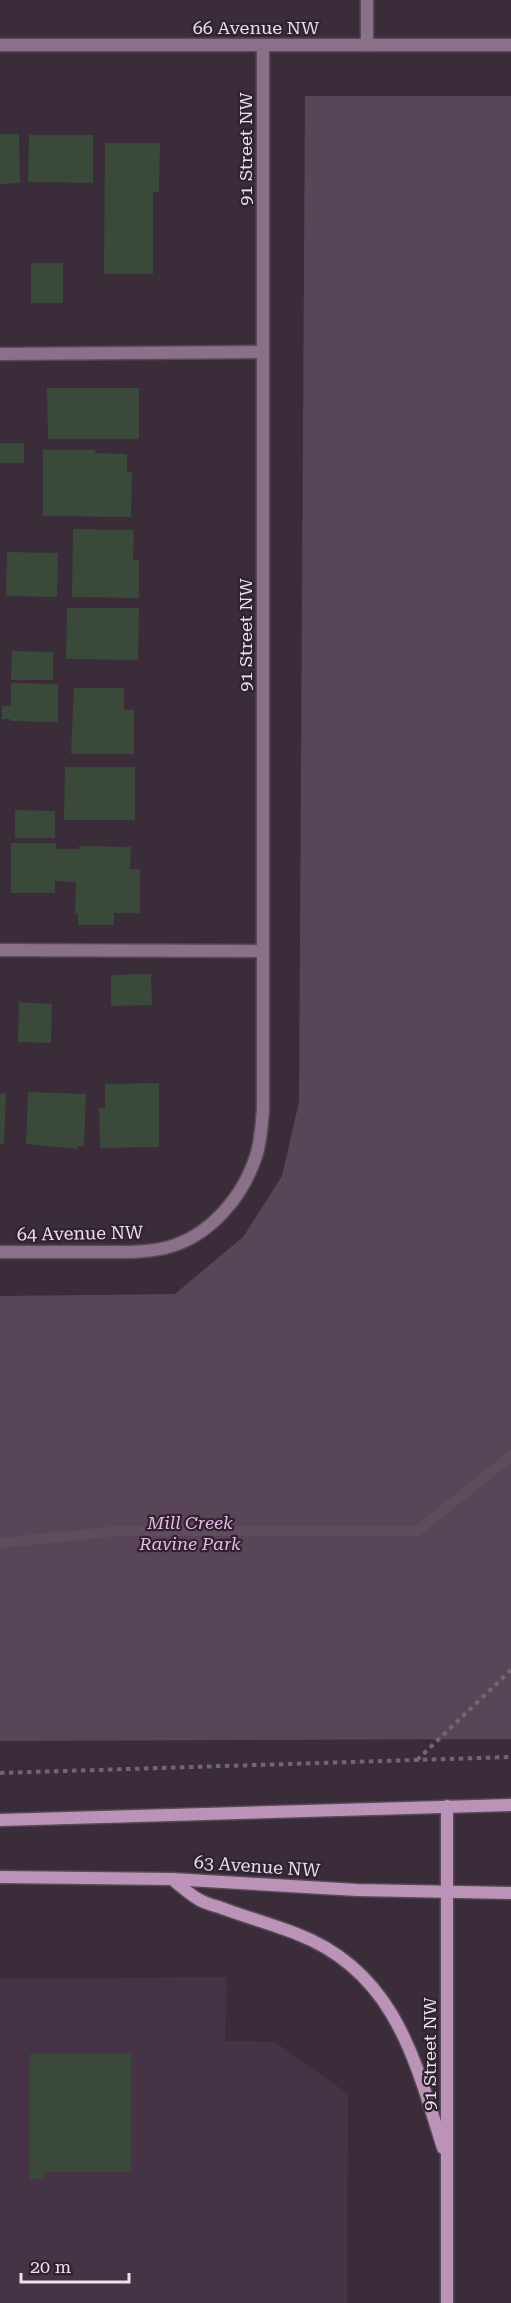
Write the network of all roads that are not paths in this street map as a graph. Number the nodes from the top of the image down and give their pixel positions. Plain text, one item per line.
1 (367, 0) edge
2 (0, 45) edge
3 (263, 45) junction
4 (367, 45) junction
5 (511, 45) edge
6 (263, 352) junction
7 (0, 354) edge
8 (0, 950) edge
9 (262, 951) junction
10 (222, 1214) joint
11 (0, 1252) edge
12 (511, 1805) edge
13 (447, 1806) junction
14 (0, 1820) edge
15 (0, 1877) edge
16 (172, 1879) junction
17 (448, 1893) junction
18 (511, 1893) edge
19 (446, 2161) junction
20 (447, 2303) edge

1 - 4 street
2 - 3 street, 66 Avenue NW
3 - 4 street, 66 Avenue NW
3 - 6 street, 91 Street NW
4 - 5 street, 66 Avenue NW
6 - 7 street
6 - 9 street, 91 Street NW
8 - 9 street
9 - 10 street, 91 Street NW
10 - 11 street, 64 Avenue NW
12 - 13 main road
13 - 14 main road
13 - 17 main road, 91 Street NW
15 - 16 main road, 63 Avenue NW
16 - 17 main road, 63 Avenue NW
16 - 19 main road
17 - 18 main road, 63 Avenue NW
17 - 19 main road, 91 Street NW
19 - 20 main road, 91 Street NW

